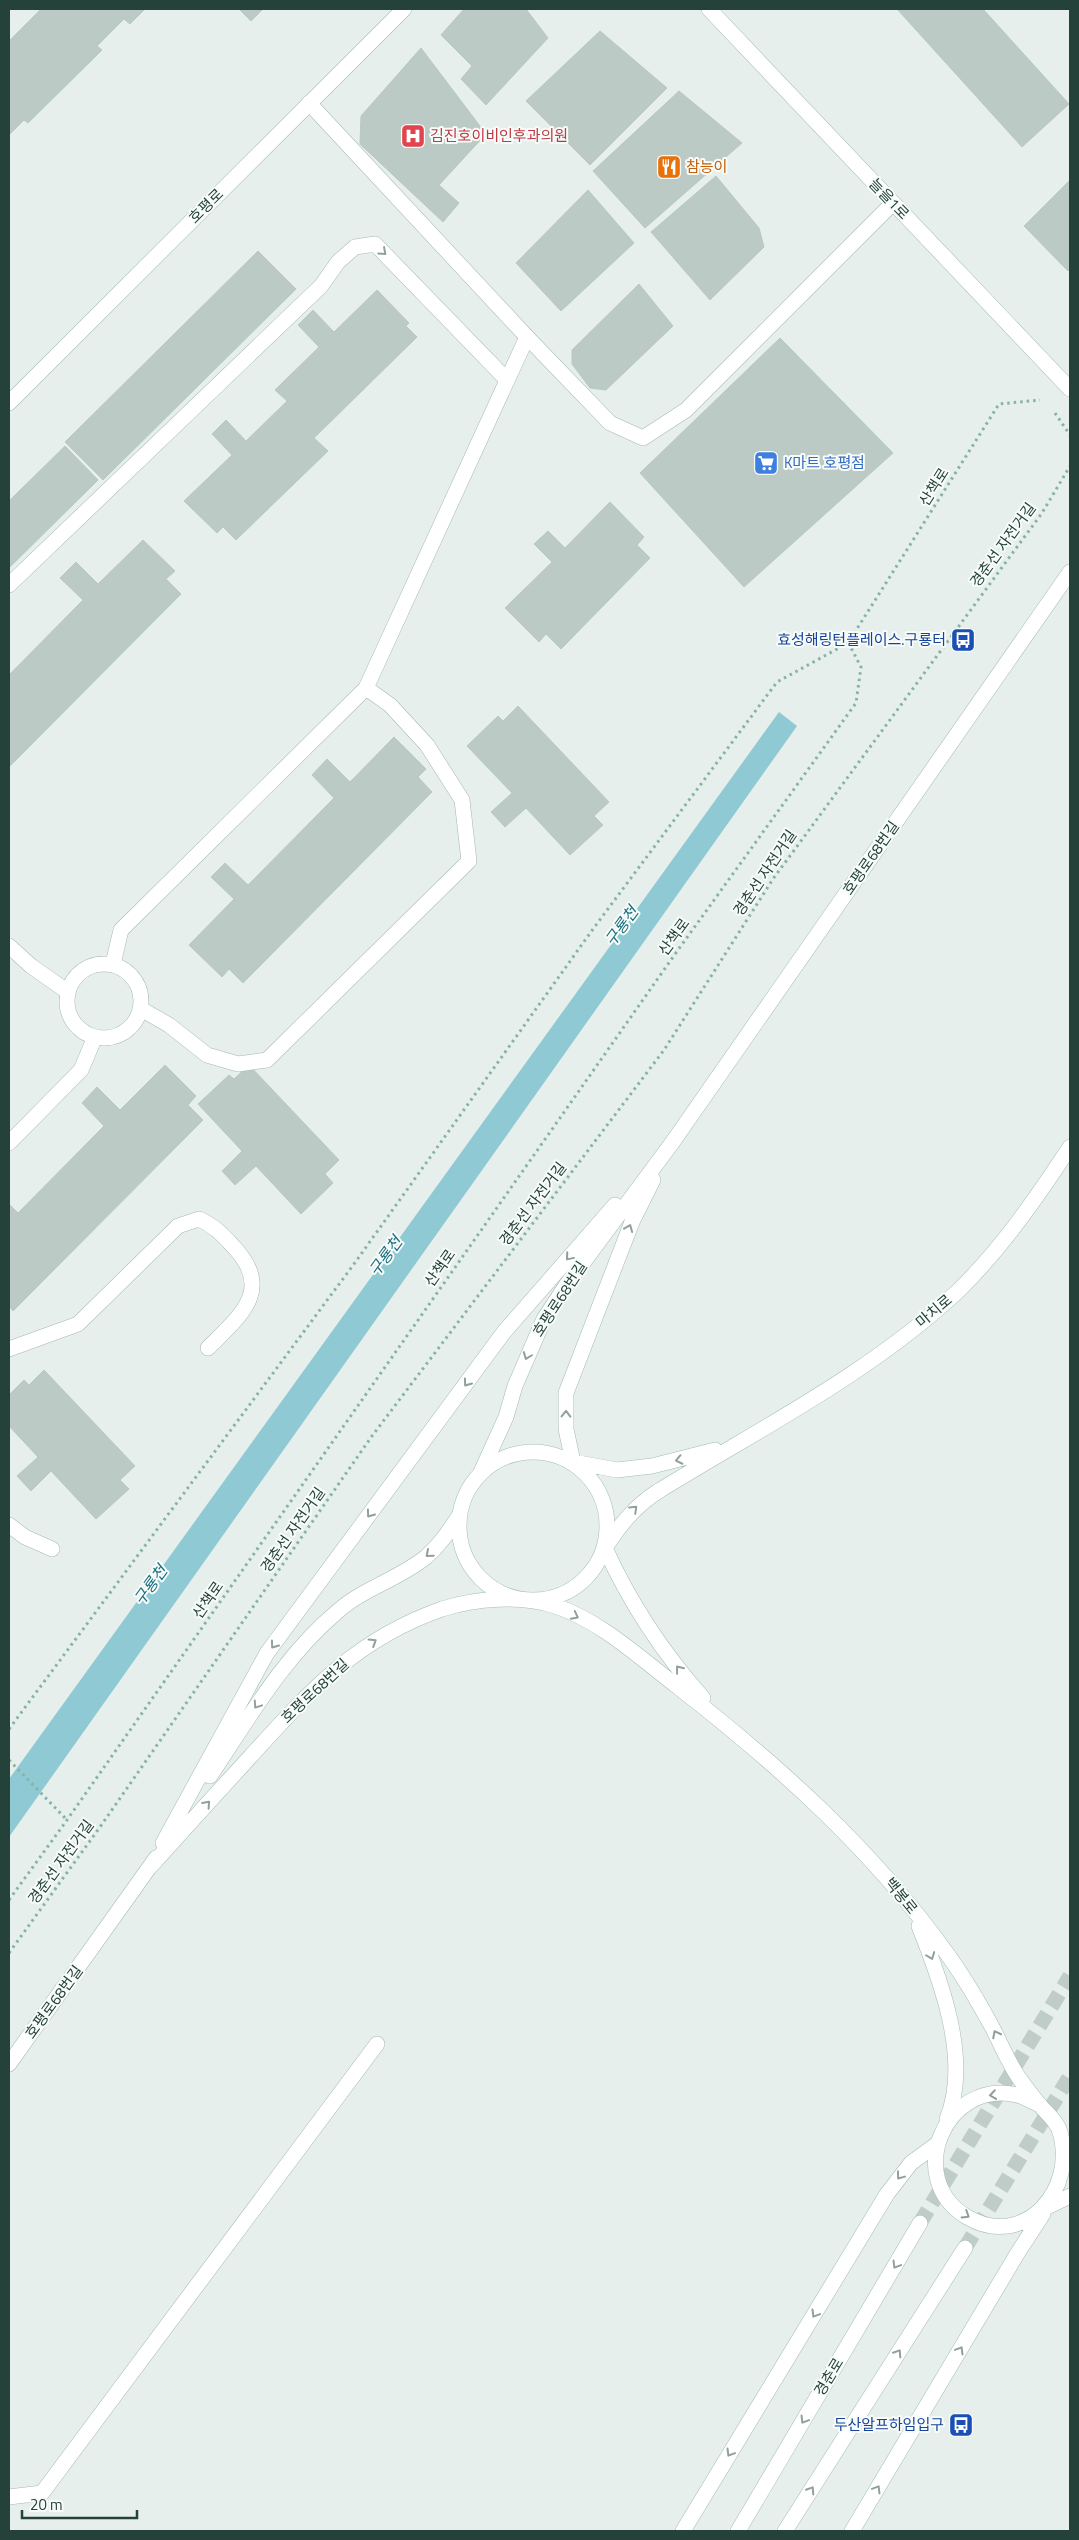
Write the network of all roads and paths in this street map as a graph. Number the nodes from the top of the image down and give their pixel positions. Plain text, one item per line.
1 (404, 9) edge
2 (709, 9) edge
3 (309, 104) junction
4 (893, 203) junction
5 (527, 337) junction
6 (507, 380) junction
7 (1067, 385) edge
8 (9, 403) edge
9 (1070, 466) edge
10 (1070, 572) edge
11 (9, 585) edge
12 (848, 643) junction
13 (366, 688) junction
14 (9, 946) edge
15 (113, 964) junction
16 (68, 992) junction
17 (141, 1009) junction
18 (95, 1037) junction
19 (9, 1143) edge
20 (672, 1143) junction
21 (1070, 1147) edge
22 (208, 1348) dead end
23 (9, 1349) edge
24 (757, 1432) junction
25 (573, 1462) junction
26 (481, 1472) junction
27 (459, 1516) junction
28 (9, 1525) edge
29 (605, 1548) junction
30 (52, 1550) dead end
31 (529, 1600) junction
32 (722, 1720) junction
33 (9, 1729) edge
34 (9, 1760) edge
35 (67, 1820) junction
36 (151, 1866) junction
37 (9, 1900) edge
38 (913, 1910) junction
39 (9, 1952) edge
40 (377, 2044) dead end
41 (9, 2064) edge
42 (1040, 2105) junction
43 (1056, 2122) junction
44 (945, 2125) junction
45 (1070, 2128) edge
46 (936, 2144) junction
47 (1070, 2196) edge
48 (1049, 2206) junction
49 (920, 2223) tunnel mouth
50 (966, 2248) tunnel mouth
51 (9, 2497) edge
52 (683, 2531) edge
53 (738, 2531) edge
54 (785, 2531) edge
55 (852, 2531) edge

1 - 3 street, 호평로
2 - 4 street, 늘을1로
3 - 5 street
3 - 8 street, 호평로
4 - 5 street
4 - 7 street, 늘을1로
5 - 6 street
11 -> 6 street
6 - 13 street
7 - 12 path, 산책로
9 - 39 path, 경춘선 자전거길
10 - 20 street, 호평로68번길
12 - 33 path, 산책로
12 - 35 path, 산책로
13 - 15 street
13 - 17 street
14 - 16 street
15 - 16 street
15 - 17 street
16 - 18 street
17 - 18 street
18 - 19 street
25 -> 20 street, 호평로68번길
20 -> 26 street, 호평로68번길
20 -> 36 street
21 - 24 street, 마치로
22 - 23 street
24 -> 25 street, 마치로
29 -> 24 street, 마치로
25 - 26 street
25 - 29 street
26 - 27 street
27 - 31 street
27 -> 36 street, 호평로68번길
28 - 30 street
29 - 31 street
32 -> 29 street
31 -> 32 street
36 -> 31 street, 호평로68번길
32 - 38 street, 백봉로
34 - 35 path
35 - 37 path, 산책로
36 - 41 street, 호평로68번길
42 -> 38 street, 백봉로
38 -> 44 street
40 - 51 street
42 - 43 street
42 -> 44 street
43 - 45 street
43 - 48 street
44 - 46 street
46 -> 48 street
46 -> 52 street
47 - 48 street
55 -> 48 street
49 -> 53 street, 경춘로
54 -> 50 street

